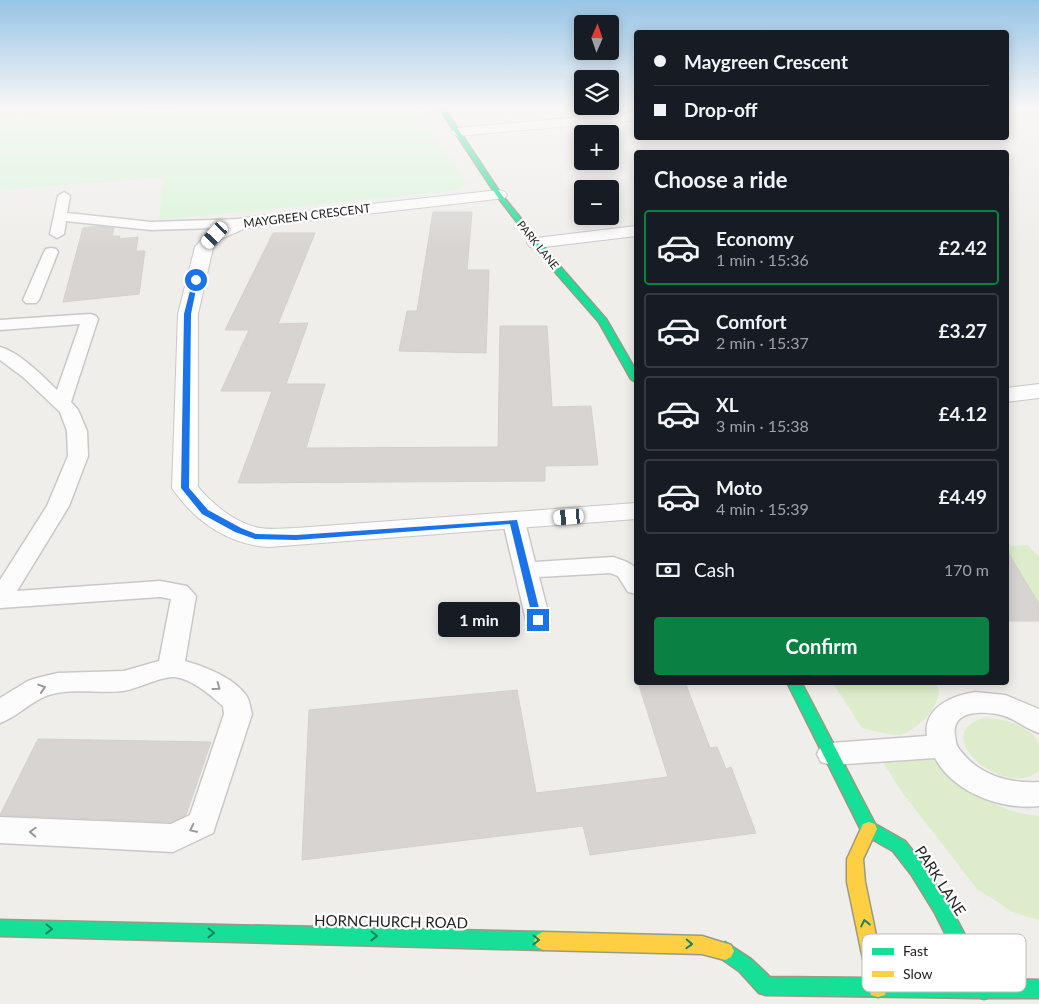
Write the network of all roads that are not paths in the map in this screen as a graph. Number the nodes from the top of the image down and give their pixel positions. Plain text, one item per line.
1 (472, 155) edge
2 (64, 196) dead end
3 (499, 196) junction
4 (59, 216) junction
5 (242, 223) junction
6 (634, 231) edge
7 (57, 234) dead end
8 (536, 243) junction
9 (50, 252) dead end
10 (31, 300) dead end
11 (0, 325) edge
12 (0, 352) edge
13 (634, 375) edge
14 (1039, 391) edge
15 (1009, 395) edge
16 (62, 403) junction
17 (634, 511) edge
18 (514, 522) junction
19 (525, 570) junction
20 (634, 583) edge
21 (0, 600) edge
22 (538, 620) dead end
23 (173, 666) junction
24 (796, 685) edge
25 (0, 712) edge
26 (1039, 722) edge
27 (943, 746) junction
28 (830, 754) junction
29 (1039, 794) edge
30 (869, 829) junction
31 (0, 830) edge
32 (0, 928) edge
33 (867, 934) edge
34 (955, 934) edge
35 (766, 986) junction
36 (862, 988) edge
37 (1026, 990) edge
38 (1039, 990) edge
39 (758, 998) dead end

1 - 3 street, PARK LANE
2 - 4 lane
3 - 5 street, MAYGREEN CRESCENT
3 - 8 street, PARK LANE
4 - 5 lane
4 - 7 lane
5 - 18 street, MAYGREEN CRESCENT
6 - 8 street
8 - 13 street, PARK LANE
9 - 10 lane
11 - 16 lane
12 - 16 lane
14 - 15 street
16 - 21 lane
17 - 18 street, MAYGREEN CRESCENT
18 - 19 lane
19 - 20 lane
19 - 22 lane
21 - 23 lane
25 -> 23 lane
23 -> 31 lane
24 - 28 street
26 - 27 lane
27 - 28 lane
27 - 29 lane
28 - 30 street
33 -> 30 street
30 - 34 street, PARK LANE
32 -> 35 street, HORNCHURCH ROAD
35 - 36 street
35 - 39 street
37 - 38 street

